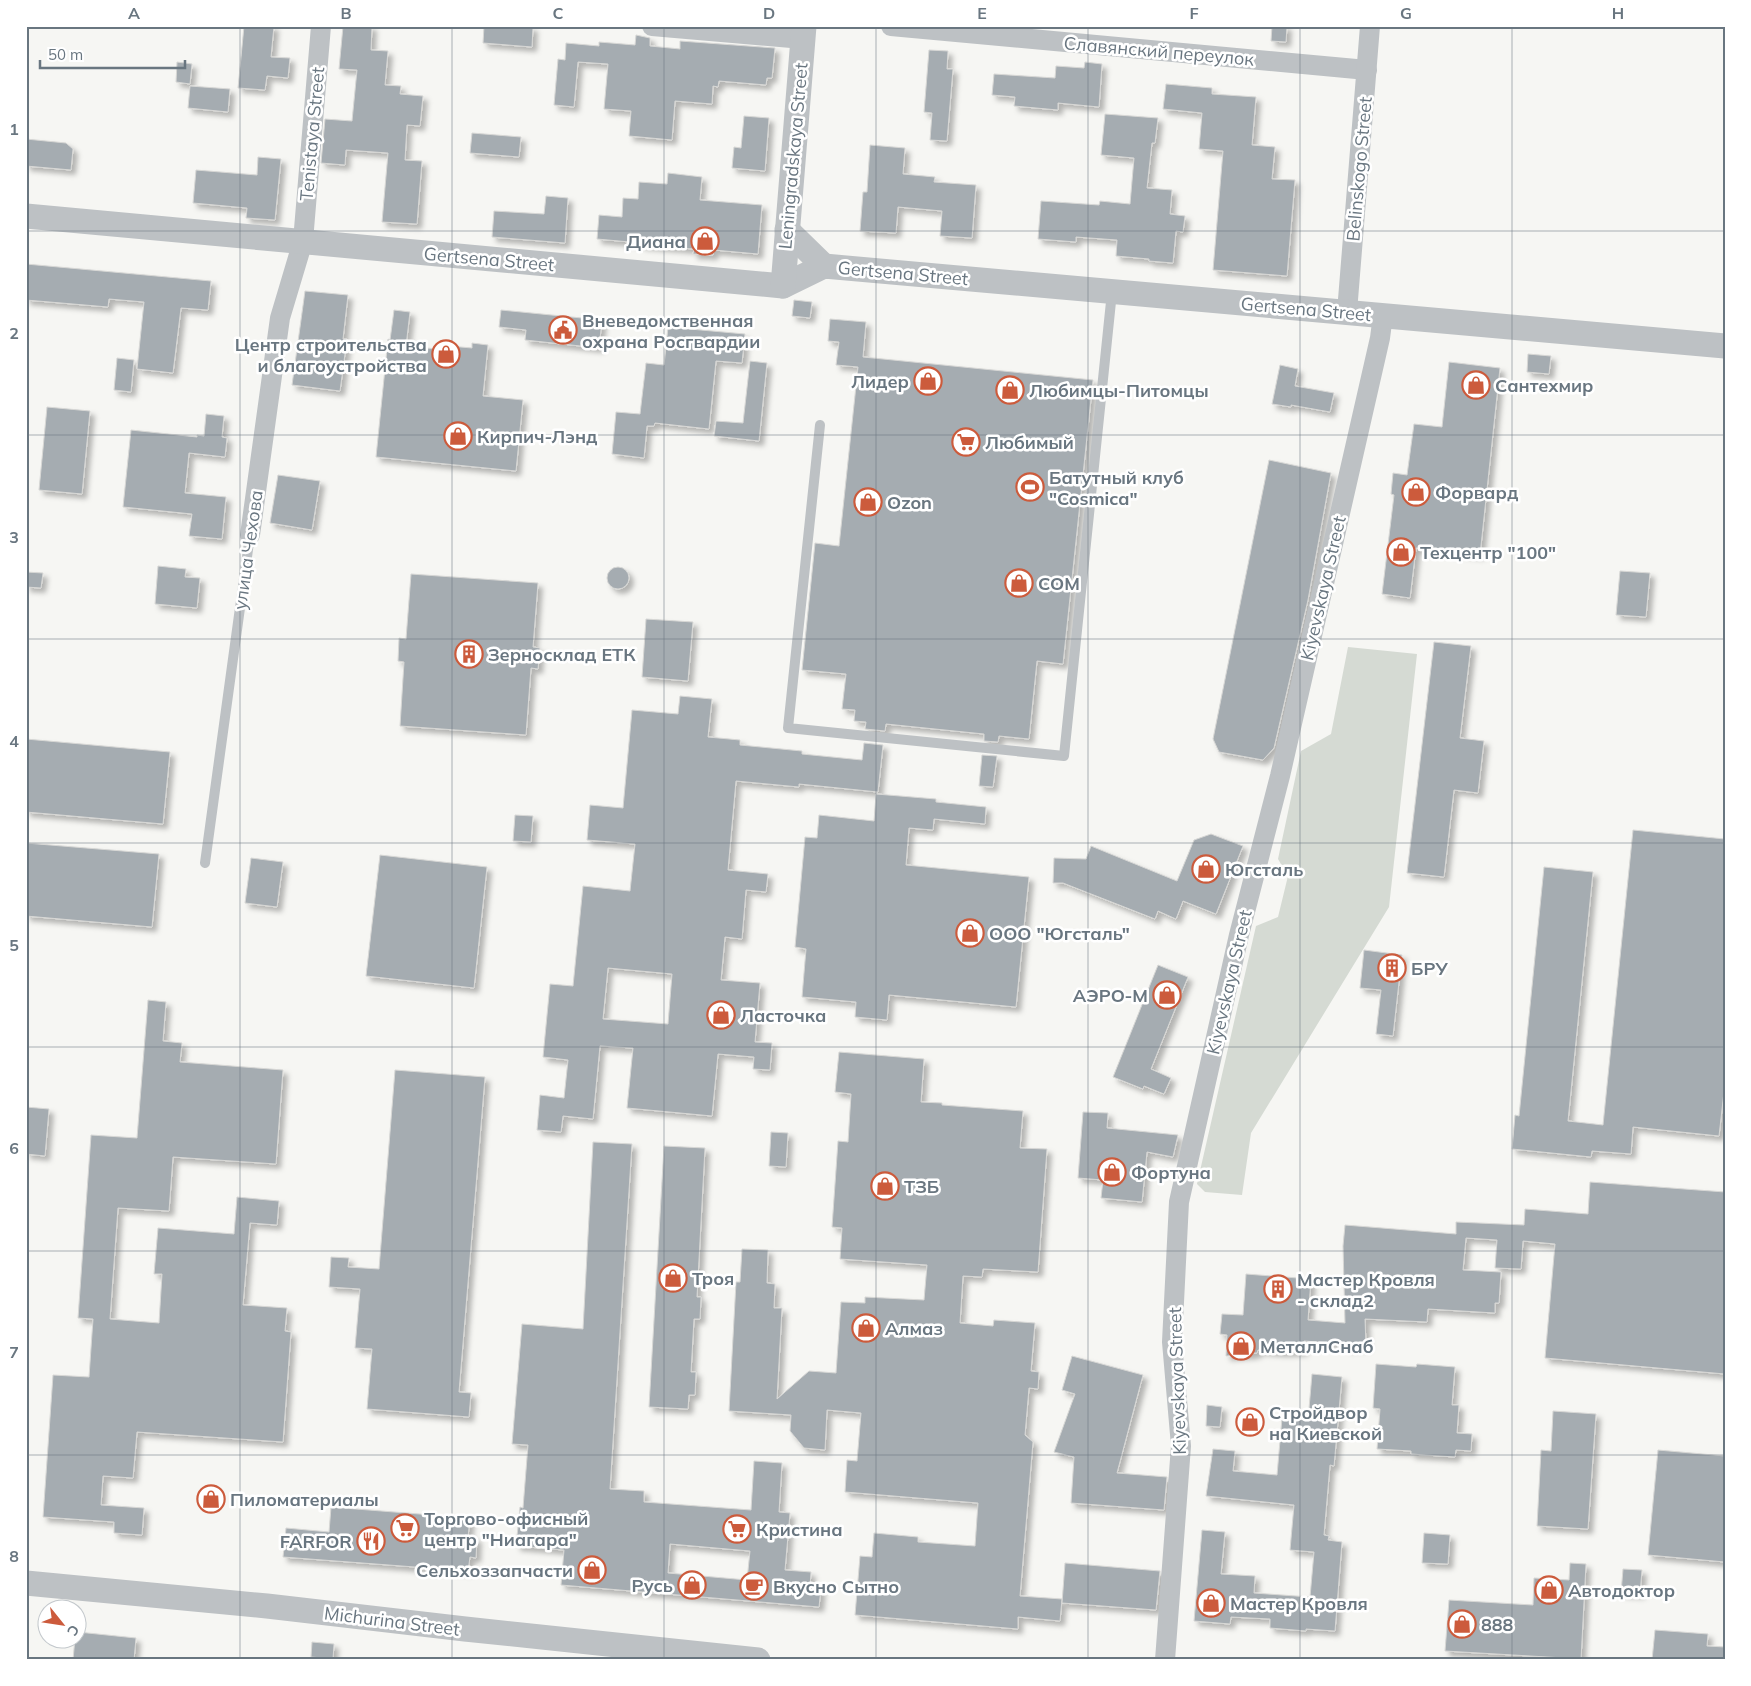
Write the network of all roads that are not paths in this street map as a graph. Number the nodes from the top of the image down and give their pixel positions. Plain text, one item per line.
1 (321, 26) edge
2 (652, 26) edge
3 (891, 26) edge
4 (1370, 26) edge
5 (804, 33) edge
6 (1367, 70) junction
7 (26, 216) edge
8 (787, 230) junction
9 (303, 241) junction
10 (824, 266) junction
11 (783, 286) junction
12 (1112, 292) junction
13 (1347, 312) junction
14 (1382, 315) junction
15 (1725, 346) edge
16 (820, 425) dead end
17 (250, 535) joint
18 (205, 862) dead end
19 (26, 1583) edge
20 (758, 1660) edge
21 (1165, 1660) edge

1 - 9 street, Tenistaya Street
2 - 5 street
3 - 6 street, Славянский переулок
4 - 6 street, Belinskogo Street
5 - 8 street, Leningradskaya Street
6 - 13 street, Belinskogo Street
7 - 9 street, Gertsena Street
8 - 10 street
8 - 11 street, Leningradskaya Street
9 - 11 street, Gertsena Street
9 - 17 street, улица Чехова
10 - 11 street, Gertsena Street
10 - 12 street, Gertsena Street
12 - 13 street, Gertsena Street
12 - 16 lane
13 - 14 street, Gertsena Street
14 - 15 street, Gertsena Street
14 - 21 street, Kiyevskaya Street
17 - 18 lane, улица Чехова
19 - 20 street, Michurina Street

